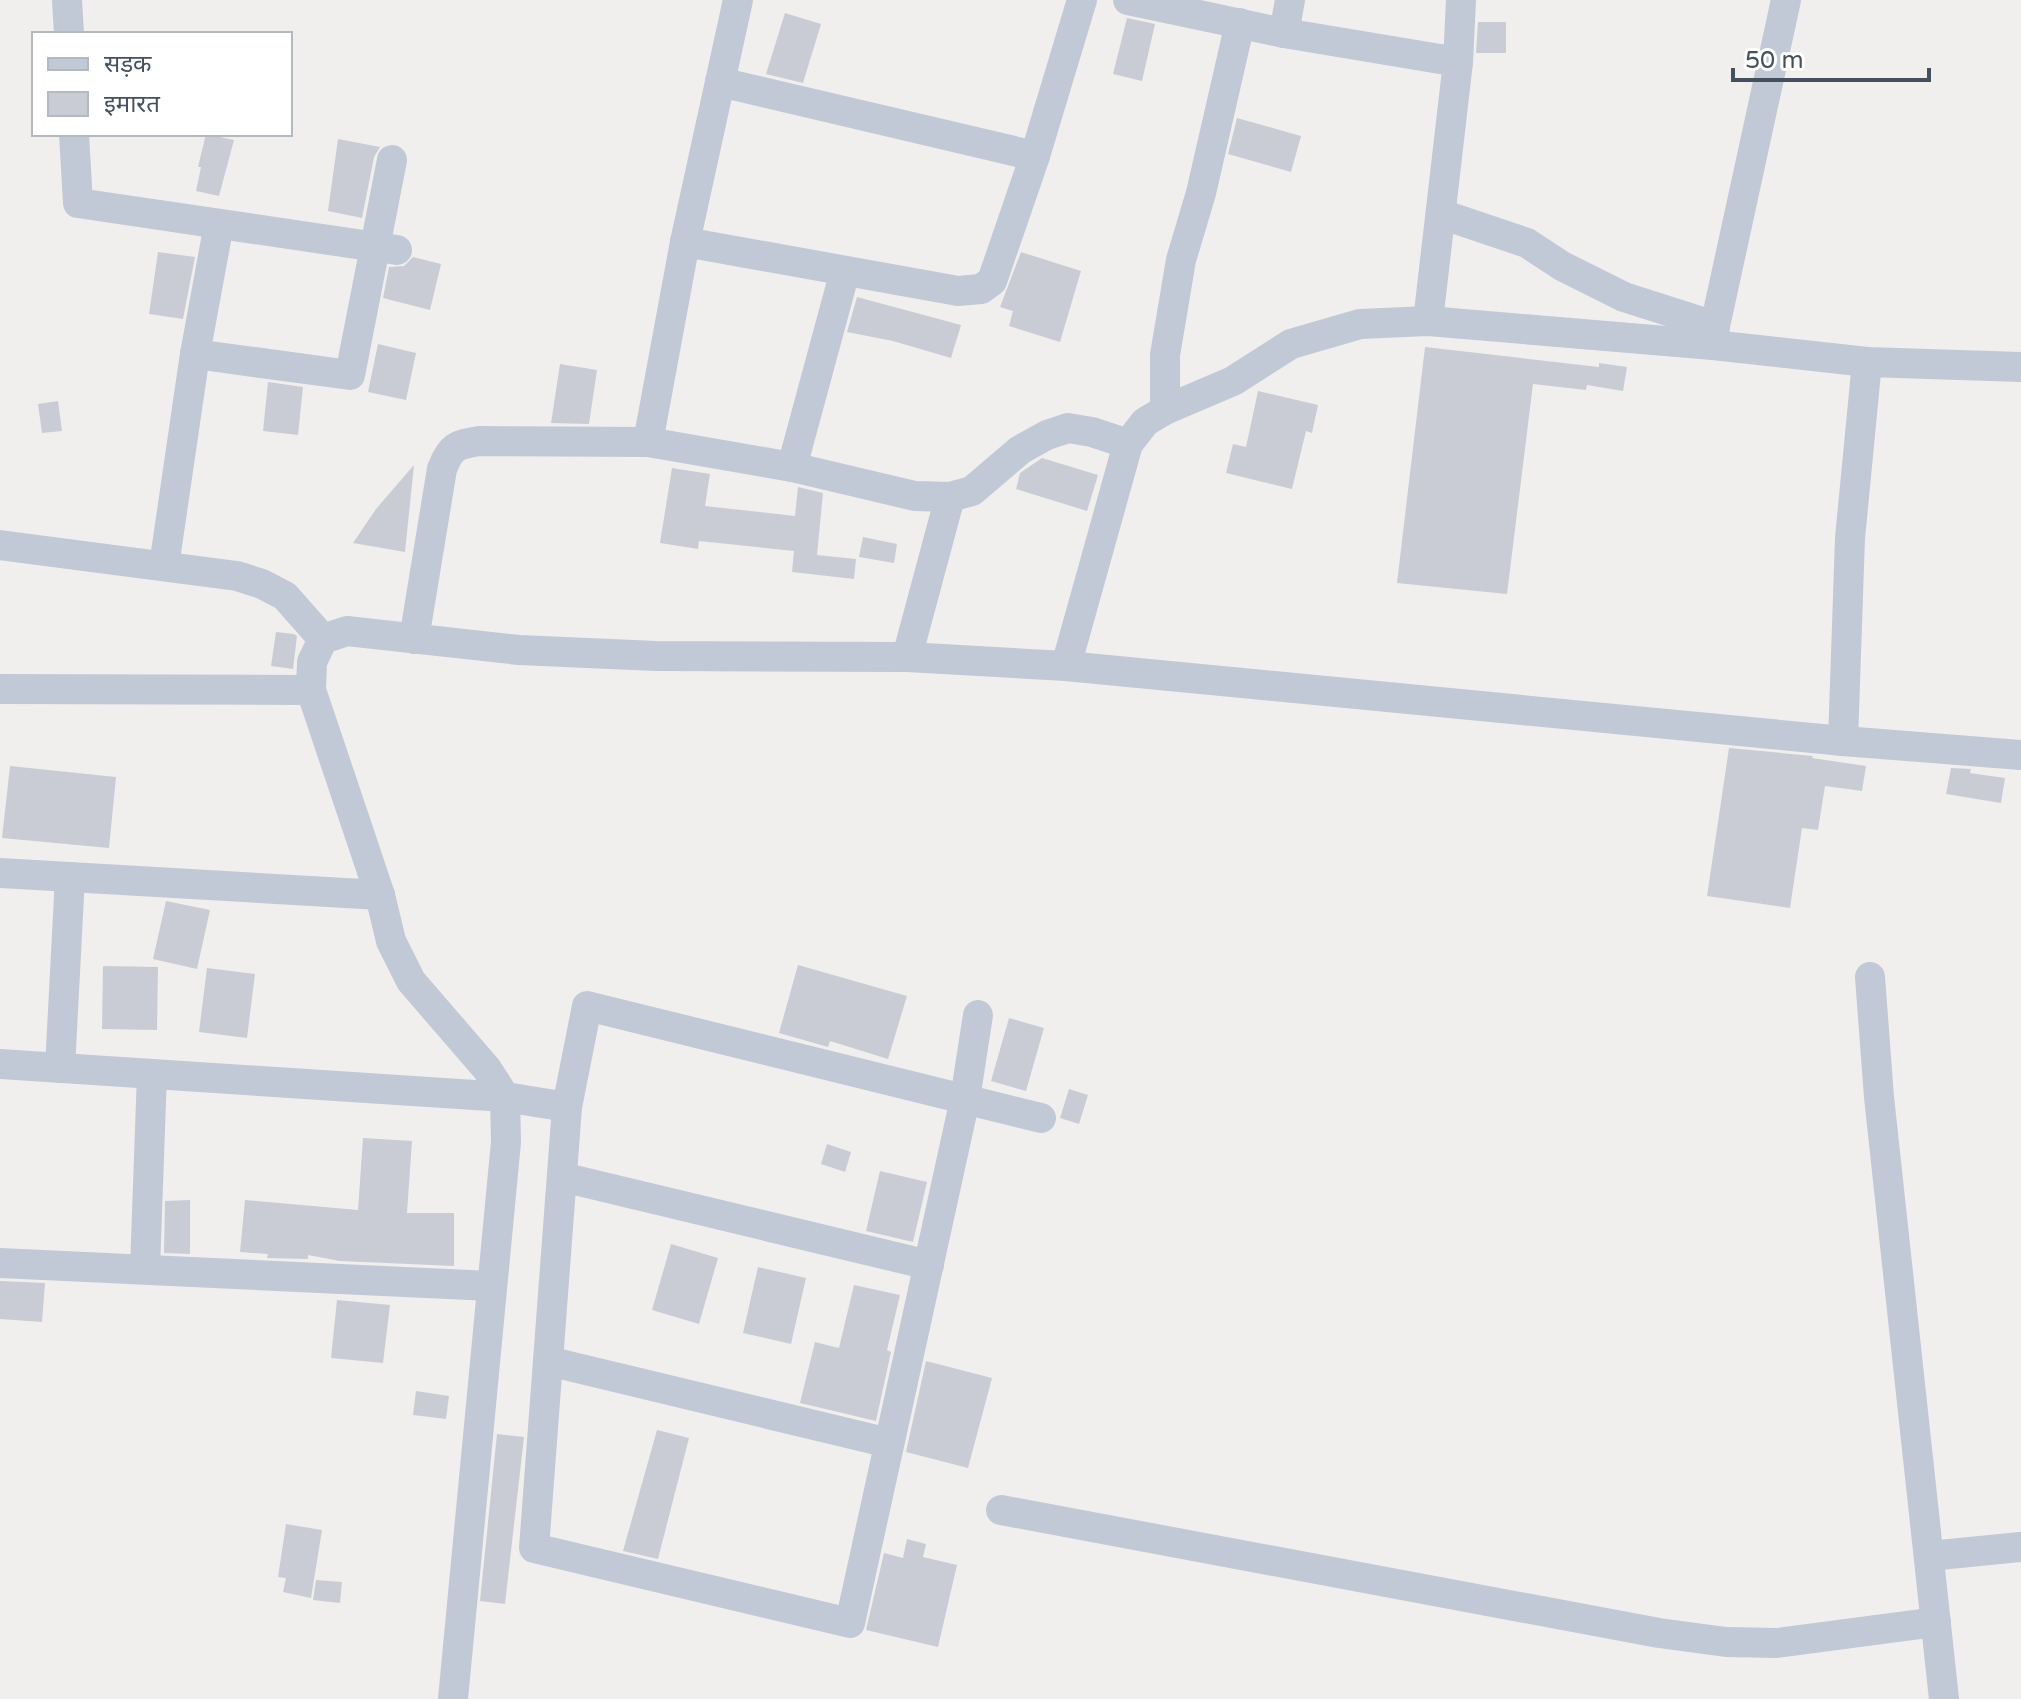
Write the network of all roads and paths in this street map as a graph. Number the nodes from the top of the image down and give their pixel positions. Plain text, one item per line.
1 (67, 0) edge
2 (738, 0) edge
3 (1082, 0) edge
4 (1128, 0) edge
5 (1290, 0) edge
6 (1461, 0) edge
7 (1786, 0) edge
8 (1240, 23) junction
9 (69, 32) edge
10 (1284, 33) junction
11 (1458, 62) junction
12 (720, 82) junction
13 (74, 136) edge
14 (1035, 156) junction
15 (392, 160) dead end
16 (1441, 214) junction
17 (219, 224) junction
18 (685, 242) junction
19 (386, 248) junction
20 (845, 271) junction
21 (1428, 321) junction
22 (1714, 335) junction
23 (195, 354) junction
24 (1867, 362) junction
25 (2021, 367) edge
26 (1165, 410) junction
27 (648, 442) junction
28 (1128, 444) junction
29 (792, 467) junction
30 (950, 497) junction
31 (0, 545) edge
32 (164, 566) junction
33 (323, 639) junction
34 (414, 639) junction
35 (907, 657) junction
36 (1066, 666) junction
37 (0, 689) edge
38 (311, 690) junction
39 (1843, 741) junction
40 (2021, 755) edge
41 (0, 873) edge
42 (70, 877) junction
43 (380, 895) junction
44 (1870, 977) dead end
45 (978, 1015) dead end
46 (0, 1064) edge
47 (60, 1068) junction
48 (152, 1074) junction
49 (505, 1097) junction
50 (965, 1099) junction
51 (567, 1107) junction
52 (1041, 1118) dead end
53 (562, 1177) junction
54 (0, 1263) edge
55 (929, 1265) junction
56 (145, 1268) junction
57 (491, 1286) junction
58 (548, 1361) junction
59 (889, 1443) junction
60 (1001, 1510) dead end
61 (2021, 1547) edge
62 (1929, 1556) junction
63 (1936, 1622) junction
64 (453, 1699) edge
65 (1944, 1699) edge

1 - 9 street
2 - 12 street
3 - 14 street
4 - 8 street
5 - 10 street
6 - 11 street
7 - 22 street
8 - 10 street
8 - 26 street
10 - 11 street
11 - 16 street
12 - 14 street
12 - 18 street
13 - 17 street
14 - 20 street
15 - 19 street
16 - 21 street
16 - 22 street
17 - 19 street
17 - 23 street
18 - 20 street
18 - 27 street
19 - 23 street
20 - 29 street
21 - 22 street
21 - 26 street
22 - 24 street
23 - 32 street
24 - 25 street
24 - 39 street
26 - 28 street
27 - 29 street
27 - 34 street
28 - 30 street
28 - 36 street
29 - 30 street
30 - 35 street
31 - 32 street
32 - 33 street
33 - 34 street
33 - 38 street
34 - 35 street
35 - 36 street
36 - 39 street
37 - 38 street
38 - 43 street
39 - 40 street
41 - 42 street
42 - 43 street
42 - 47 street
43 - 49 street
44 - 62 street
45 - 50 street
46 - 47 street
47 - 48 street
48 - 49 street
48 - 56 street
49 - 51 street
49 - 57 street
50 - 51 street
50 - 52 street
50 - 55 street
51 - 53 street
53 - 55 street
53 - 58 street
54 - 56 street
55 - 59 street
56 - 57 street
57 - 64 street
58 - 59 street
58 - 59 street
60 - 63 street
61 - 62 street
62 - 63 street
63 - 65 street

